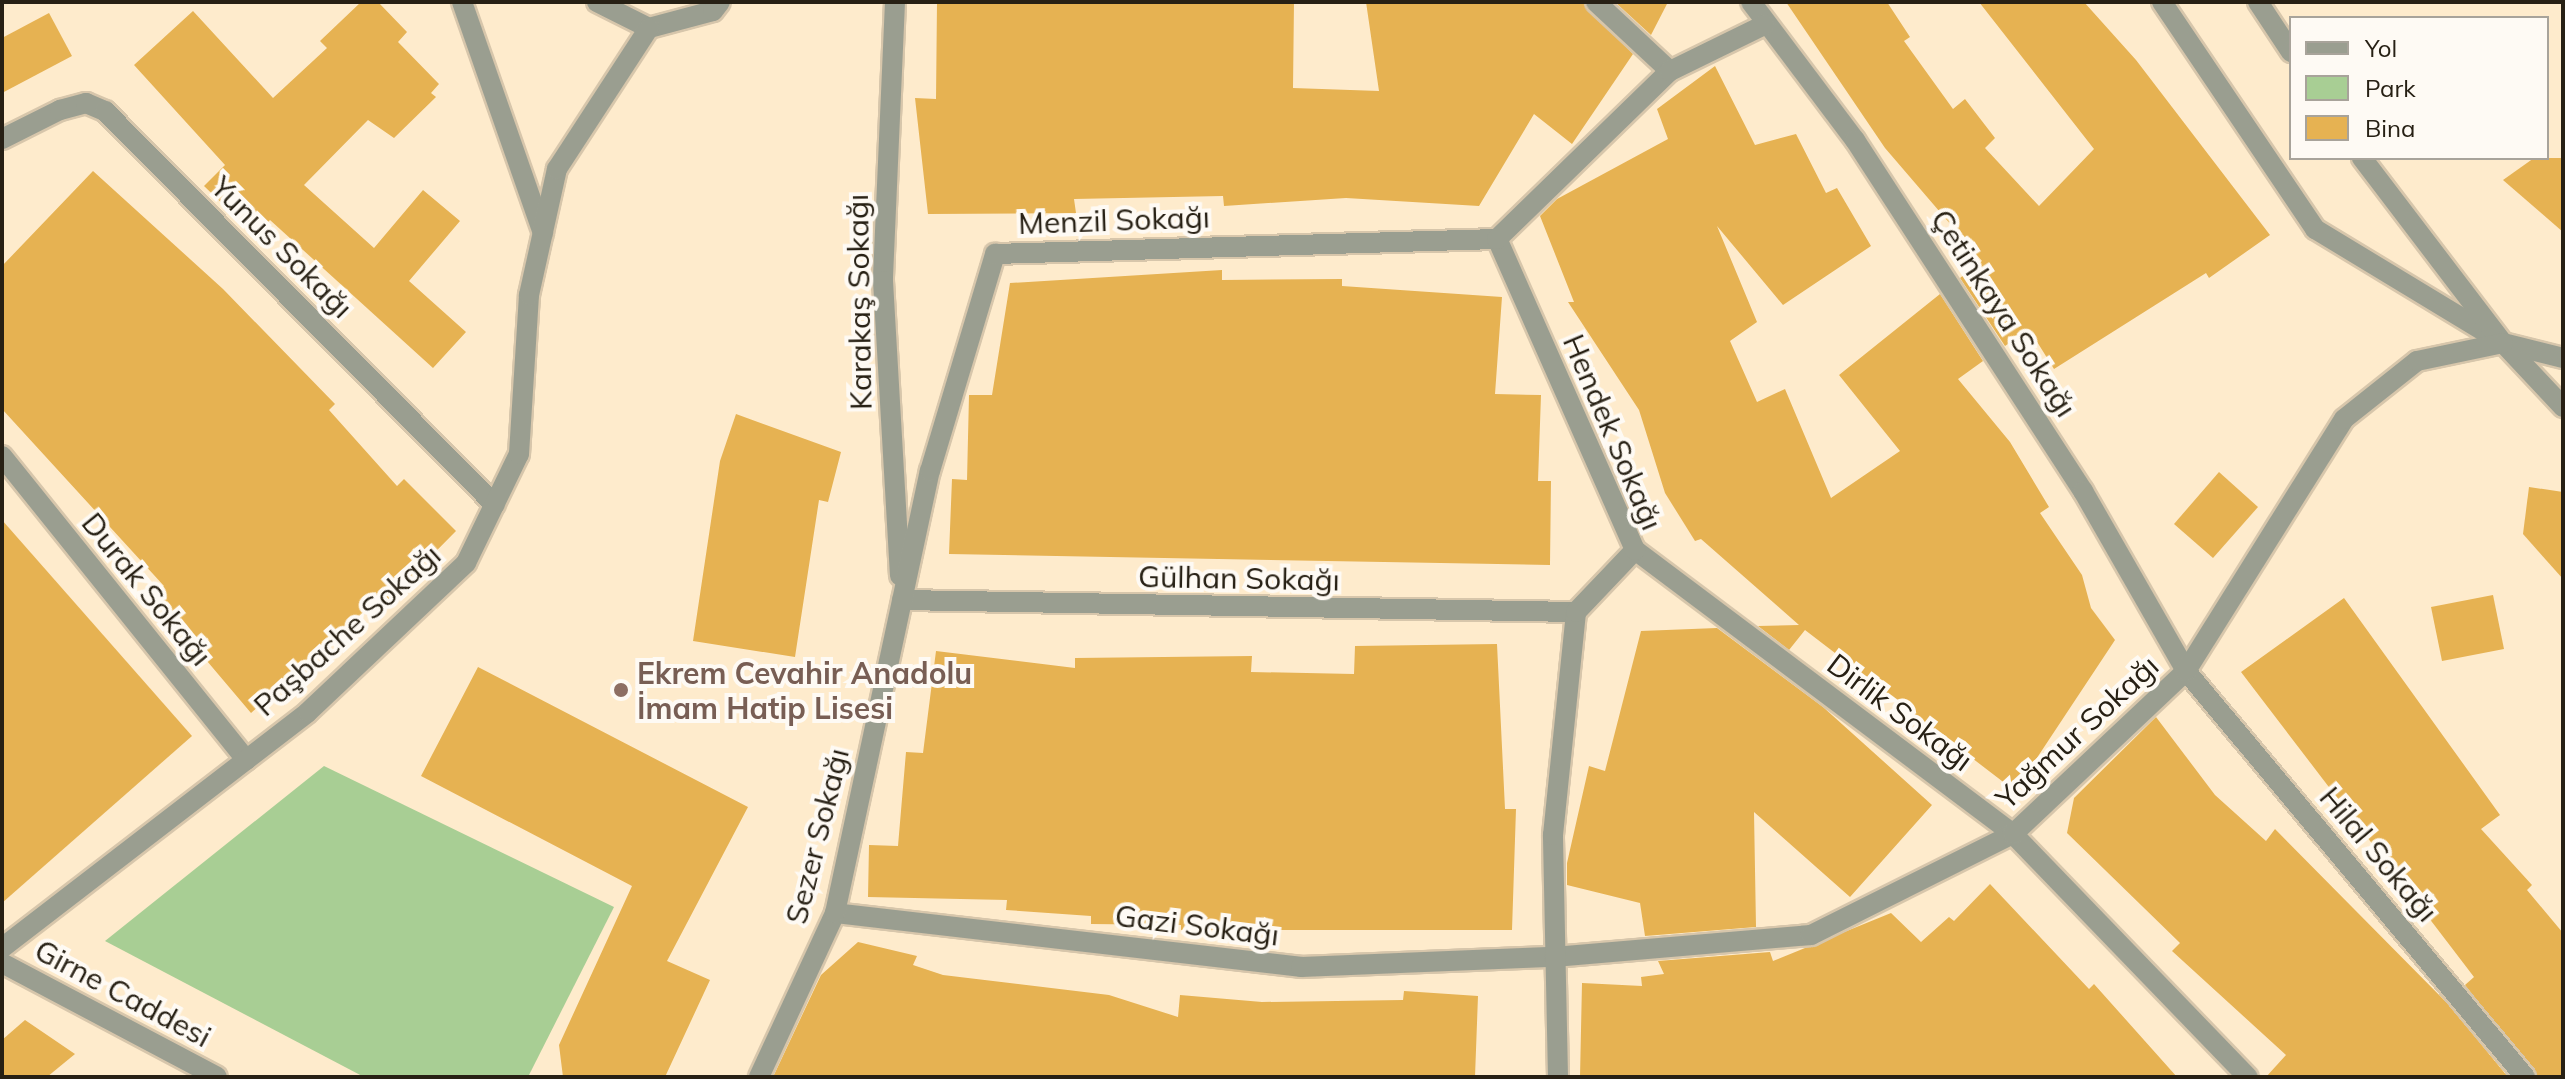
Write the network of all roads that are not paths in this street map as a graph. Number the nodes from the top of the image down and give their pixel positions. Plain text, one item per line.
1 (462, 2) edge
2 (597, 2) edge
3 (720, 2) edge
4 (895, 2) edge
5 (1596, 2) edge
6 (1751, 2) edge
7 (2162, 2) edge
8 (2258, 2) edge
9 (1764, 25) junction
10 (649, 28) junction
11 (2289, 49) edge
12 (1670, 71) junction
13 (2, 139) edge
14 (2364, 160) edge
15 (543, 233) junction
16 (1497, 239) junction
17 (2503, 343) junction
18 (2563, 358) edge
19 (2563, 407) edge
20 (2, 456) edge
21 (495, 505) junction
22 (1635, 550) junction
23 (902, 600) junction
24 (1576, 612) junction
25 (2186, 671) junction
26 (246, 760) junction
27 (2013, 834) junction
28 (835, 913) junction
29 (2, 948) edge
30 (1554, 957) junction
31 (2, 963) edge
32 (217, 1077) edge
33 (759, 1077) edge
34 (1558, 1077) edge
35 (2248, 1077) edge
36 (2525, 1077) edge

1 - 15 street
2 - 10 street
3 - 10 street
4 - 23 street, Karakaş Sokağı
5 - 12 street
6 - 9 street, Çetinkaya Sokağı
7 - 17 street
8 - 11 street
9 - 12 street
9 - 25 street, Çetinkaya Sokağı
10 - 15 street, Paşbache Sokağı
12 - 16 street
13 - 21 street, Yunus Sokağı
14 - 17 street
15 - 21 street, Paşbache Sokağı
16 - 22 street, Hendek Sokağı
16 - 23 street, Menzil Sokağı
17 - 18 street
17 - 19 street
17 - 25 street, Yağmur Sokağı
20 - 26 street, Durak Sokağı
21 - 26 street, Paşbache Sokağı
22 - 24 street, Hendek Sokağı
22 - 27 street, Dirlik Sokağı
23 - 24 street, Gülhan Sokağı
23 - 28 street, Sezer Sokağı
24 - 30 street
25 - 27 street, Yağmur Sokağı
25 - 36 street, Hilal Sokağı
26 - 29 street, Paşbache Sokağı
27 - 30 street, Yağmur Sokağı
27 - 35 street, Dirlik Sokağı
28 - 30 street, Gazi Sokağı
28 - 33 street, Sezer Sokağı
30 - 34 street
31 - 32 street, Girne Caddesi

